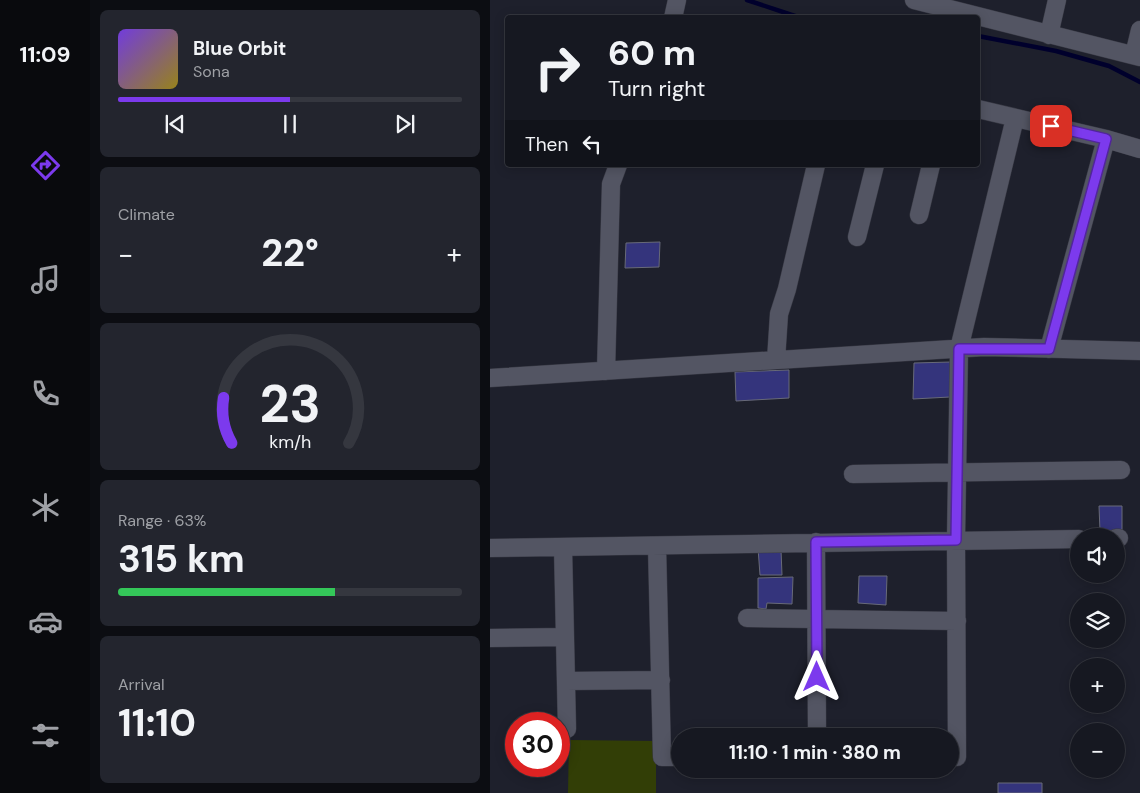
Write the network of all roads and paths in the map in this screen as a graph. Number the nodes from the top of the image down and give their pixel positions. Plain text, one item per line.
1 (677, 0) edge
2 (914, 0) edge
3 (1057, 0) edge
4 (674, 15) edge
5 (972, 15) edge
6 (980, 17) edge
7 (1140, 30) edge
8 (1049, 35) junction
9 (1137, 56) edge
10 (980, 109) edge
11 (1015, 118) junction
12 (1106, 139) junction
13 (1140, 150) edge
14 (617, 167) edge
15 (816, 167) edge
16 (874, 167) edge
17 (931, 167) edge
18 (919, 215) dead end
19 (857, 237) dead end
20 (959, 349) junction
21 (1049, 349) junction
22 (1140, 351) edge
23 (776, 360) junction
24 (606, 371) junction
25 (490, 378) edge
26 (1121, 470) dead end
27 (852, 474) dead end
28 (956, 474) junction
29 (1070, 539) edge
30 (956, 540) junction
31 (816, 542) junction
32 (657, 546) junction
33 (563, 547) junction
34 (490, 548) edge
35 (747, 618) dead end
36 (816, 618) junction
37 (958, 621) junction
38 (565, 637) junction
39 (490, 638) edge
40 (660, 680) junction
41 (566, 681) junction
42 (567, 712) edge
43 (817, 728) edge
44 (957, 728) edge
45 (671, 757) edge

1 - 4 street
2 - 5 street
3 - 8 street
6 - 8 street
7 - 9 street
8 - 9 street
10 - 11 street
11 - 12 street
11 - 20 street
12 - 13 street
12 - 21 street
14 - 24 street
15 - 23 street
16 - 19 street
17 - 18 street
20 - 21 street
20 - 23 street
20 - 28 street
21 - 22 street
23 - 24 street
24 - 25 street
26 - 28 street
27 - 28 street
28 - 30 street
29 - 30 street
30 - 31 street
30 - 37 street
31 - 32 street
31 - 36 street
32 - 33 street
32 - 40 street
33 - 34 street
33 - 38 street
35 - 36 street
36 - 37 street
36 - 43 street
37 - 44 street
38 - 39 street
38 - 41 street
40 - 41 street
40 - 45 street
41 - 42 street

